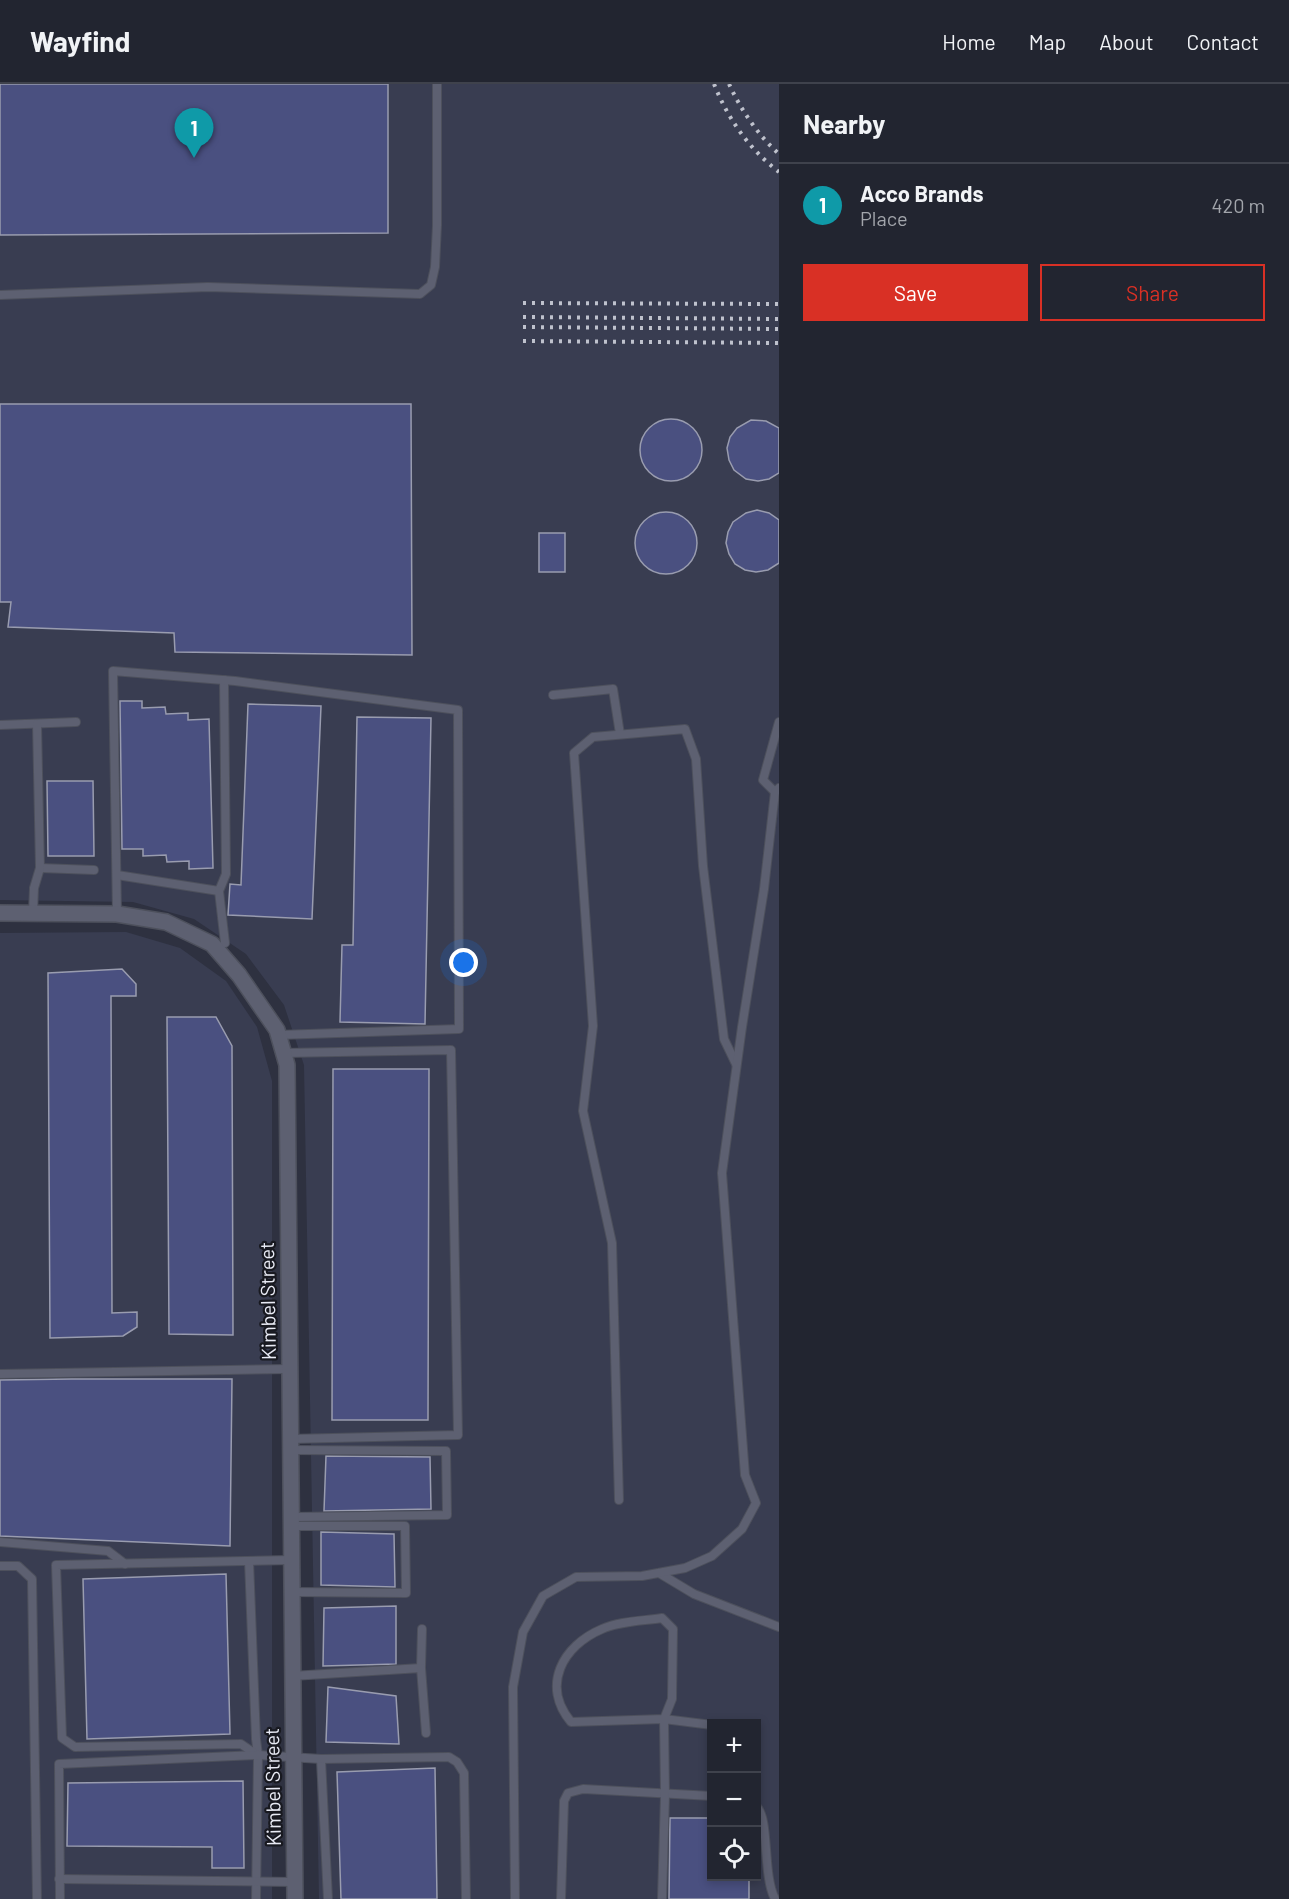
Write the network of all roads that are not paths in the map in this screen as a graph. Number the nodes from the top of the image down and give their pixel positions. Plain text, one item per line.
1 (437, 84) edge
2 (0, 295) edge
3 (224, 680) junction
4 (553, 694) dead end
5 (76, 722) dead end
6 (779, 722) edge
7 (37, 724) junction
8 (0, 726) edge
9 (620, 734) junction
10 (777, 790) edge
11 (40, 868) junction
12 (94, 870) dead end
13 (117, 874) junction
14 (219, 891) junction
15 (0, 913) edge
16 (33, 913) junction
17 (117, 914) junction
18 (225, 943) dead end
19 (278, 1035) junction
20 (283, 1053) junction
21 (737, 1065) junction
22 (290, 1369) junction
23 (0, 1374) edge
24 (290, 1445) junction
25 (619, 1500) dead end
26 (291, 1522) junction
27 (0, 1542) edge
28 (291, 1560) junction
29 (249, 1561) junction
30 (125, 1564) junction
31 (0, 1566) edge
32 (658, 1573) junction
33 (292, 1592) junction
34 (779, 1627) edge
35 (422, 1629) dead end
36 (421, 1668) junction
37 (292, 1676) junction
38 (664, 1719) junction
39 (707, 1724) edge
40 (426, 1733) dead end
41 (258, 1755) junction
42 (294, 1757) junction
43 (321, 1759) junction
44 (665, 1795) junction
45 (707, 1796) edge
46 (761, 1812) edge
47 (59, 1879) junction
48 (256, 1880) junction
49 (295, 1882) junction
50 (37, 1899) edge
51 (60, 1899) edge
52 (256, 1899) edge
53 (295, 1899) edge
54 (328, 1899) edge
55 (466, 1899) edge
56 (515, 1899) edge
57 (561, 1899) edge
58 (662, 1899) edge
59 (775, 1899) edge

1 - 2 lane
3 - 13 lane
3 - 14 lane
3 - 19 lane
4 - 9 lane
5 - 7 lane
6 - 10 lane
7 - 8 lane
7 - 11 lane
9 - 21 lane
9 - 25 lane
10 - 21 lane
11 - 12 lane
11 - 16 lane
13 - 14 lane
13 - 17 lane
14 - 18 lane
15 - 16 street, Kimbel Street
16 - 17 street, Kimbel Street
17 - 19 street, Kimbel Street
19 - 20 street, Kimbel Street
20 - 22 street, Kimbel Street
20 - 24 lane
21 - 32 lane
22 - 23 lane
22 - 24 street, Kimbel Street
24 - 26 street, Kimbel Street
24 - 26 lane
26 - 28 street, Kimbel Street
26 - 33 lane
27 - 30 lane
28 - 29 lane
28 - 33 street, Kimbel Street
29 - 30 lane
29 - 41 lane
30 - 41 lane
31 - 50 lane
32 - 34 lane
32 - 56 lane
33 - 37 street, Kimbel Street
35 - 36 lane
36 - 37 lane
36 - 40 lane
37 - 42 street, Kimbel Street
38 - 38 lane
38 - 39 lane
38 - 44 lane
41 - 42 lane
41 - 47 lane
41 - 48 lane
42 - 43 lane
42 - 49 street, Kimbel Street
43 - 54 lane
43 - 55 lane
44 - 45 lane
44 - 57 lane
44 - 58 lane
46 - 59 lane
47 - 48 lane
47 - 51 lane
48 - 49 lane
48 - 52 lane
49 - 53 street, Kimbel Street

